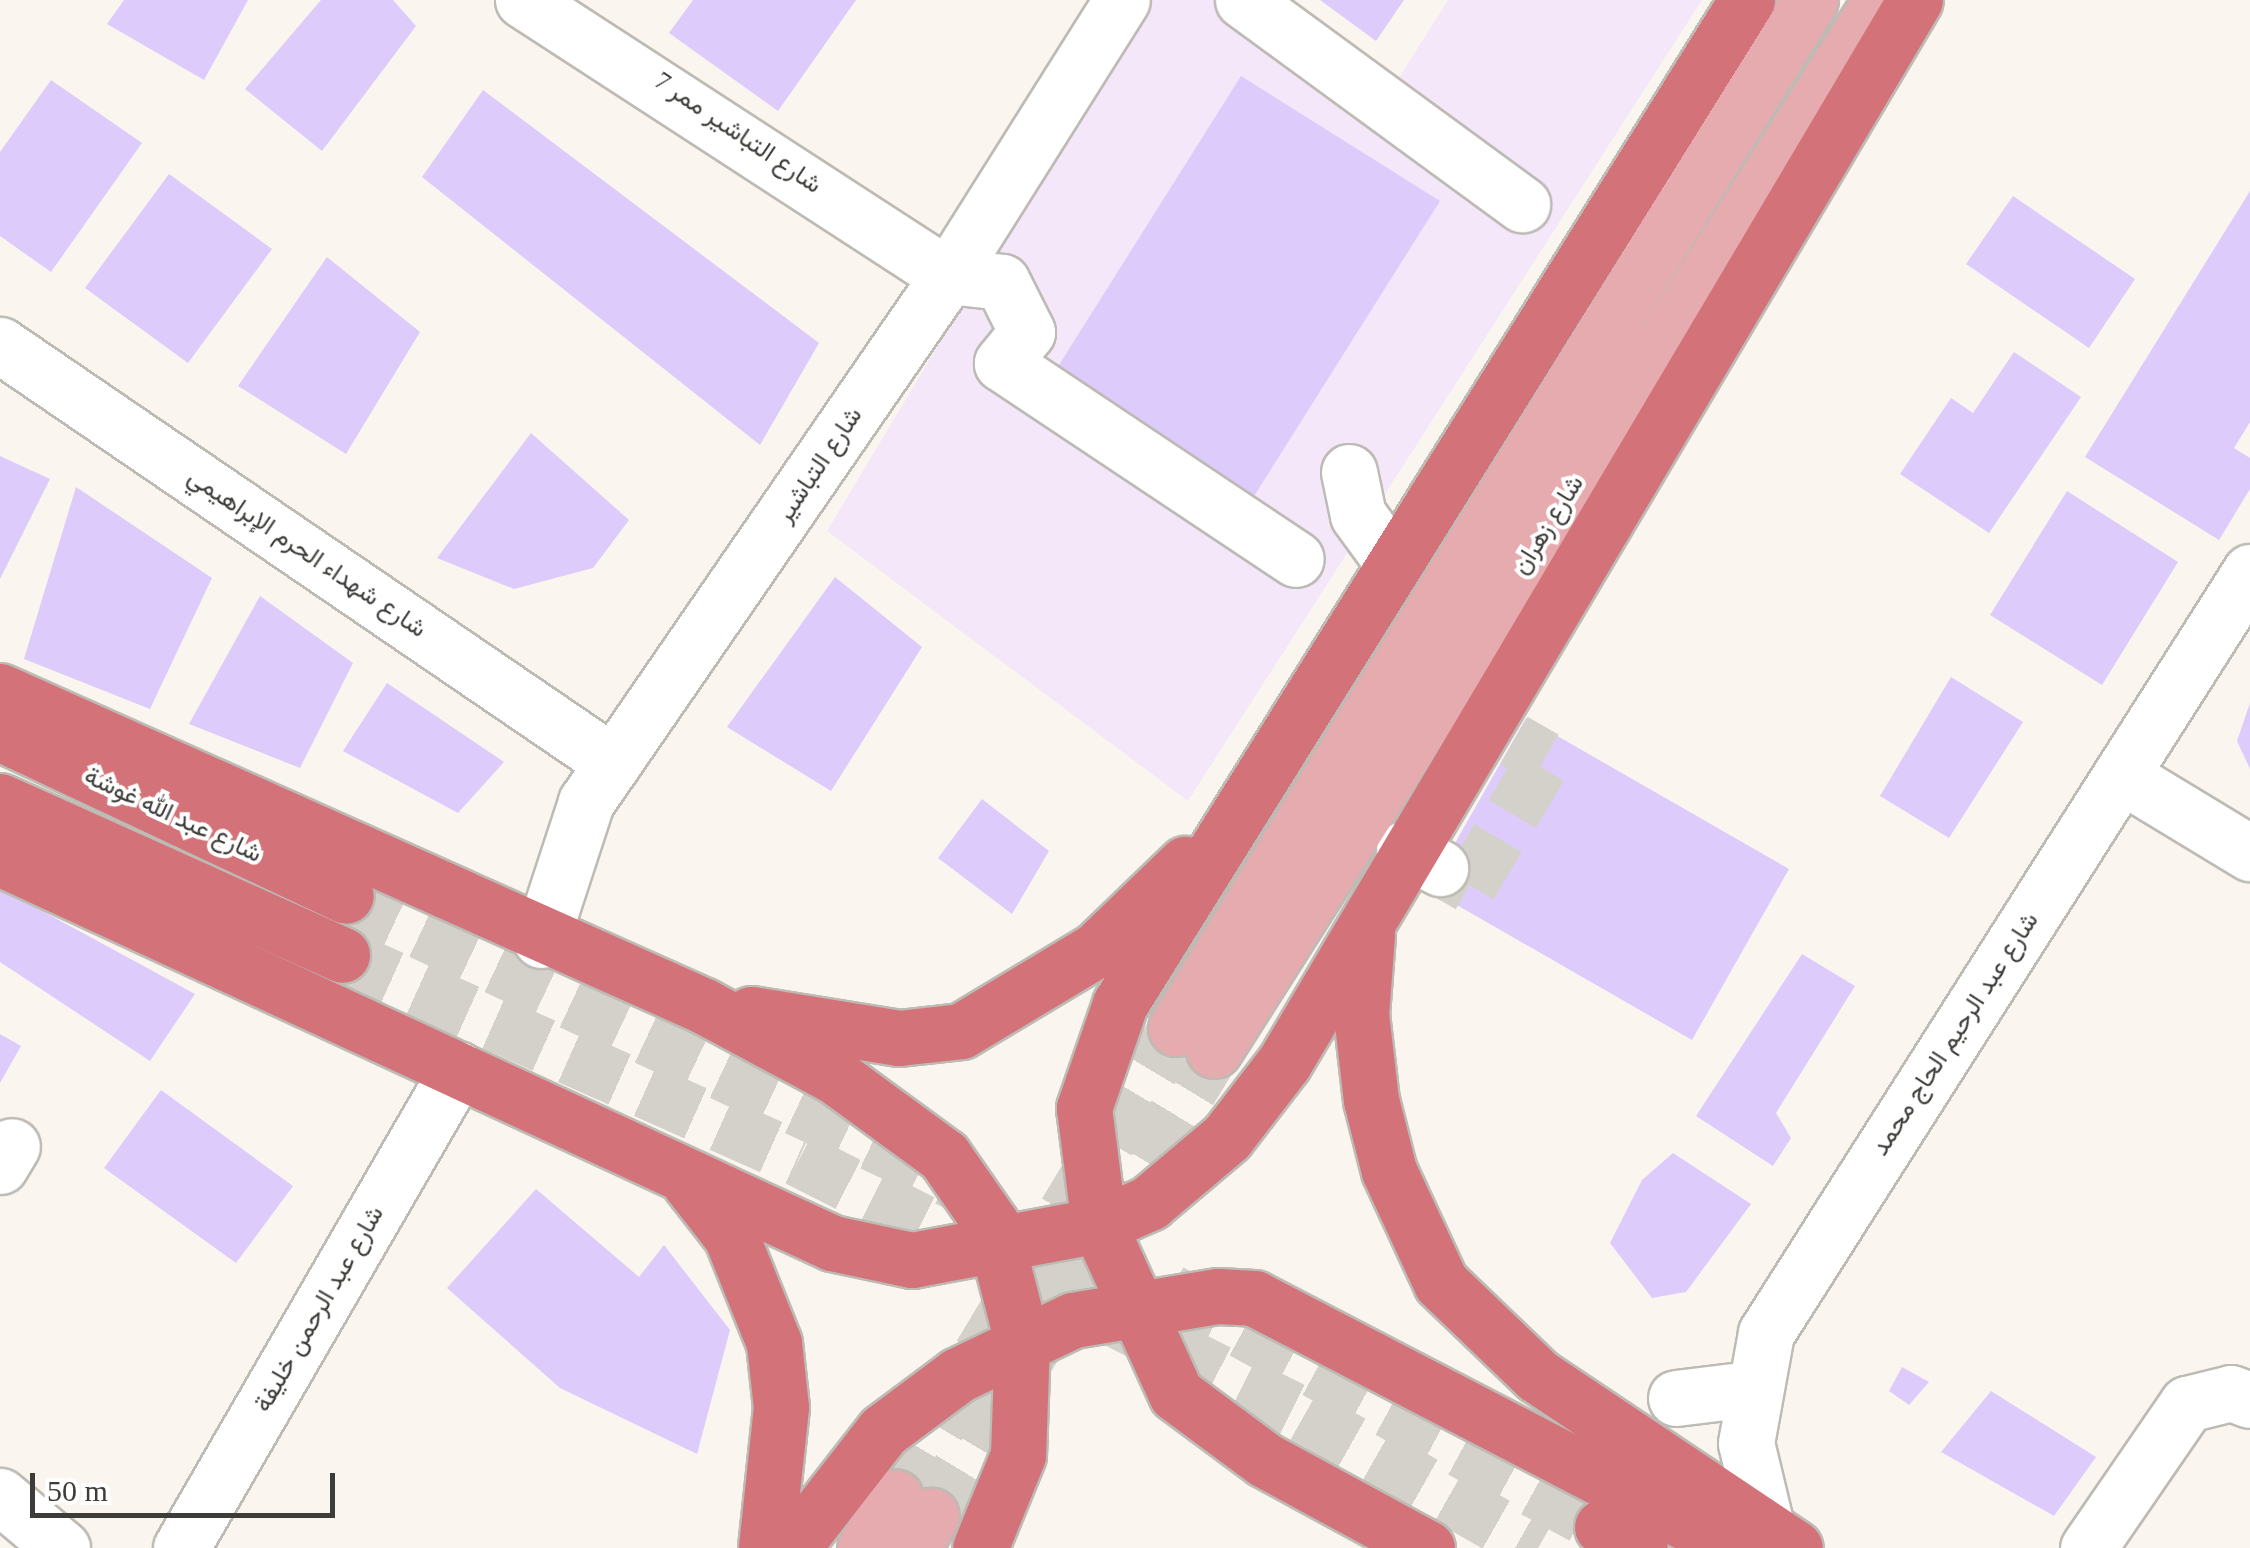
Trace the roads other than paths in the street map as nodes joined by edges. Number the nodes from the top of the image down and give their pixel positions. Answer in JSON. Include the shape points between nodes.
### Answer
{"nodes":[{"id":1,"x":523,"y":0,"type":"edge"},
{"id":2,"x":1122,"y":0,"type":"edge"},
{"id":3,"x":1243,"y":0,"type":"edge"},
{"id":4,"x":1747,"y":0,"type":"edge"},
{"id":5,"x":1810,"y":0,"type":"edge"},
{"id":6,"x":1881,"y":0,"type":"edge"},
{"id":7,"x":1915,"y":0,"type":"edge"},
{"id":8,"x":1522,"y":204,"type":"dead end"},
{"id":9,"x":948,"y":276,"type":"junction"},
{"id":10,"x":0,"y":345,"type":"edge"},
{"id":11,"x":1350,"y":472,"type":"dead end"},
{"id":12,"x":1296,"y":560,"type":"dead end"},
{"id":13,"x":1392,"y":562,"type":"junction"},
{"id":14,"x":2250,"y":572,"type":"edge"},
{"id":15,"x":0,"y":691,"type":"edge"},
{"id":16,"x":0,"y":733,"type":"edge"},
{"id":17,"x":613,"y":763,"type":"junction"},
{"id":18,"x":2121,"y":775,"type":"junction"},
{"id":19,"x":1252,"y":792,"type":"junction"},
{"id":20,"x":0,"y":802,"type":"edge"},
{"id":21,"x":2250,"y":853,"type":"edge"},
{"id":22,"x":0,"y":858,"type":"edge"},
{"id":23,"x":346,"y":896,"type":"tunnel mouth"},
{"id":24,"x":1368,"y":923,"type":"junction"},
{"id":25,"x":542,"y":940,"type":"junction"},
{"id":26,"x":342,"y":955,"type":"tunnel mouth"},
{"id":27,"x":704,"y":1006,"type":"junction"},
{"id":28,"x":458,"y":1069,"type":"junction"},
{"id":29,"x":684,"y":1176,"type":"junction"},
{"id":30,"x":1099,"y":1225,"type":"junction"},
{"id":31,"x":1002,"y":1248,"type":"junction"},
{"id":32,"x":1131,"y":1309,"type":"junction"},
{"id":33,"x":1022,"y":1341,"type":"junction"},
{"id":34,"x":1750,"y":1389,"type":"junction"},
{"id":35,"x":1676,"y":1398,"type":"dead end"},
{"id":36,"x":2250,"y":1400,"type":"edge"},
{"id":37,"x":0,"y":1496,"type":"edge"},
{"id":38,"x":913,"y":1520,"type":"tunnel mouth"},
{"id":39,"x":1765,"y":1539,"type":"edge"},
{"id":40,"x":62,"y":1548,"type":"edge"},
{"id":41,"x":180,"y":1548,"type":"edge"},
{"id":42,"x":766,"y":1548,"type":"edge"},
{"id":43,"x":792,"y":1548,"type":"edge"},
{"id":44,"x":865,"y":1548,"type":"edge"},
{"id":45,"x":980,"y":1548,"type":"edge"},
{"id":46,"x":1427,"y":1548,"type":"edge"},
{"id":47,"x":2088,"y":1548,"type":"edge"}],
"edges":[{"from":1,"to":9,"type":"street","name":"شارع التباشير ممر 7"},
{"from":2,"to":9,"type":"street","name":"شارع التباشير"},
{"from":3,"to":8,"type":"street"},
{"from":4,"to":13,"type":"highway"},
{"from":5,"to":6,"type":"main road","name":"شارع زهران","via":[[1195,1039]]},
{"from":7,"to":24,"type":"highway","via":[[1422,859]]},
{"from":9,"to":12,"type":"street","via":[[988,275],[1020,303],[1027,332],[1002,363]]},
{"from":9,"to":17,"type":"street","name":"شارع التباشير"},
{"from":10,"to":17,"type":"street","name":"شارع شهداء الحرم الإبراهيمي"},
{"from":11,"to":13,"type":"street","via":[[1358,515]]},
{"from":13,"to":19,"type":"highway"},
{"from":14,"to":18,"type":"street","name":"شارع عبد الرحيم الحاج محمد"},
{"from":15,"to":25,"type":"highway"},
{"from":16,"to":23,"type":"highway","name":"شارع عبد الله غوشة"},
{"from":17,"to":25,"type":"street","name":"شارع التباشير","via":[[573,829]]},
{"from":18,"to":21,"type":"street"},
{"from":18,"to":34,"type":"street","name":"شارع عبد الرحيم الحاج محمد","via":[[1779,1308]]},
{"from":19,"to":27,"type":"highway","via":[[1096,950],[961,1031],[898,1038]]},
{"from":19,"to":30,"type":"highway","via":[[1120,1004],[1093,1066],[1084,1148]]},
{"from":20,"to":26,"type":"highway"},
{"from":22,"to":28,"type":"highway"},
{"from":24,"to":30,"type":"highway","via":[[1284,1064],[1227,1137],[1149,1203]]},
{"from":24,"to":39,"type":"highway","via":[[1361,1014],[1371,1100],[1389,1172],[1441,1283],[1538,1376]]},
{"from":25,"to":27,"type":"highway"},
{"from":27,"to":31,"type":"highway","via":[[836,1077],[944,1156],[975,1192]]},
{"from":28,"to":29,"type":"highway"},
{"from":28,"to":41,"type":"street","name":"شارع عبد الرحمن خليفة"},
{"from":29,"to":31,"type":"highway","via":[[879,1256]]},
{"from":29,"to":42,"type":"highway","via":[[731,1236],[774,1343],[781,1407]]},
{"from":30,"to":31,"type":"highway"},
{"from":30,"to":32,"type":"highway"},
{"from":31,"to":33,"type":"highway"},
{"from":32,"to":33,"type":"highway"},
{"from":32,"to":39,"type":"highway","via":[[1254,1298]]},
{"from":32,"to":46,"type":"highway","via":[[1191,1410]]},
{"from":33,"to":43,"type":"highway","via":[[883,1431]]},
{"from":33,"to":45,"type":"highway","via":[[1022,1438]]},
{"from":34,"to":35,"type":"street"},
{"from":34,"to":39,"type":"street","name":"شارع عبد الرحيم الحاج محمد","via":[[1746,1443]]},
{"from":36,"to":47,"type":"street","via":[[2231,1393],[2187,1404]]},
{"from":37,"to":40,"type":"street"},
{"from":38,"to":44,"type":"main road"}]}
